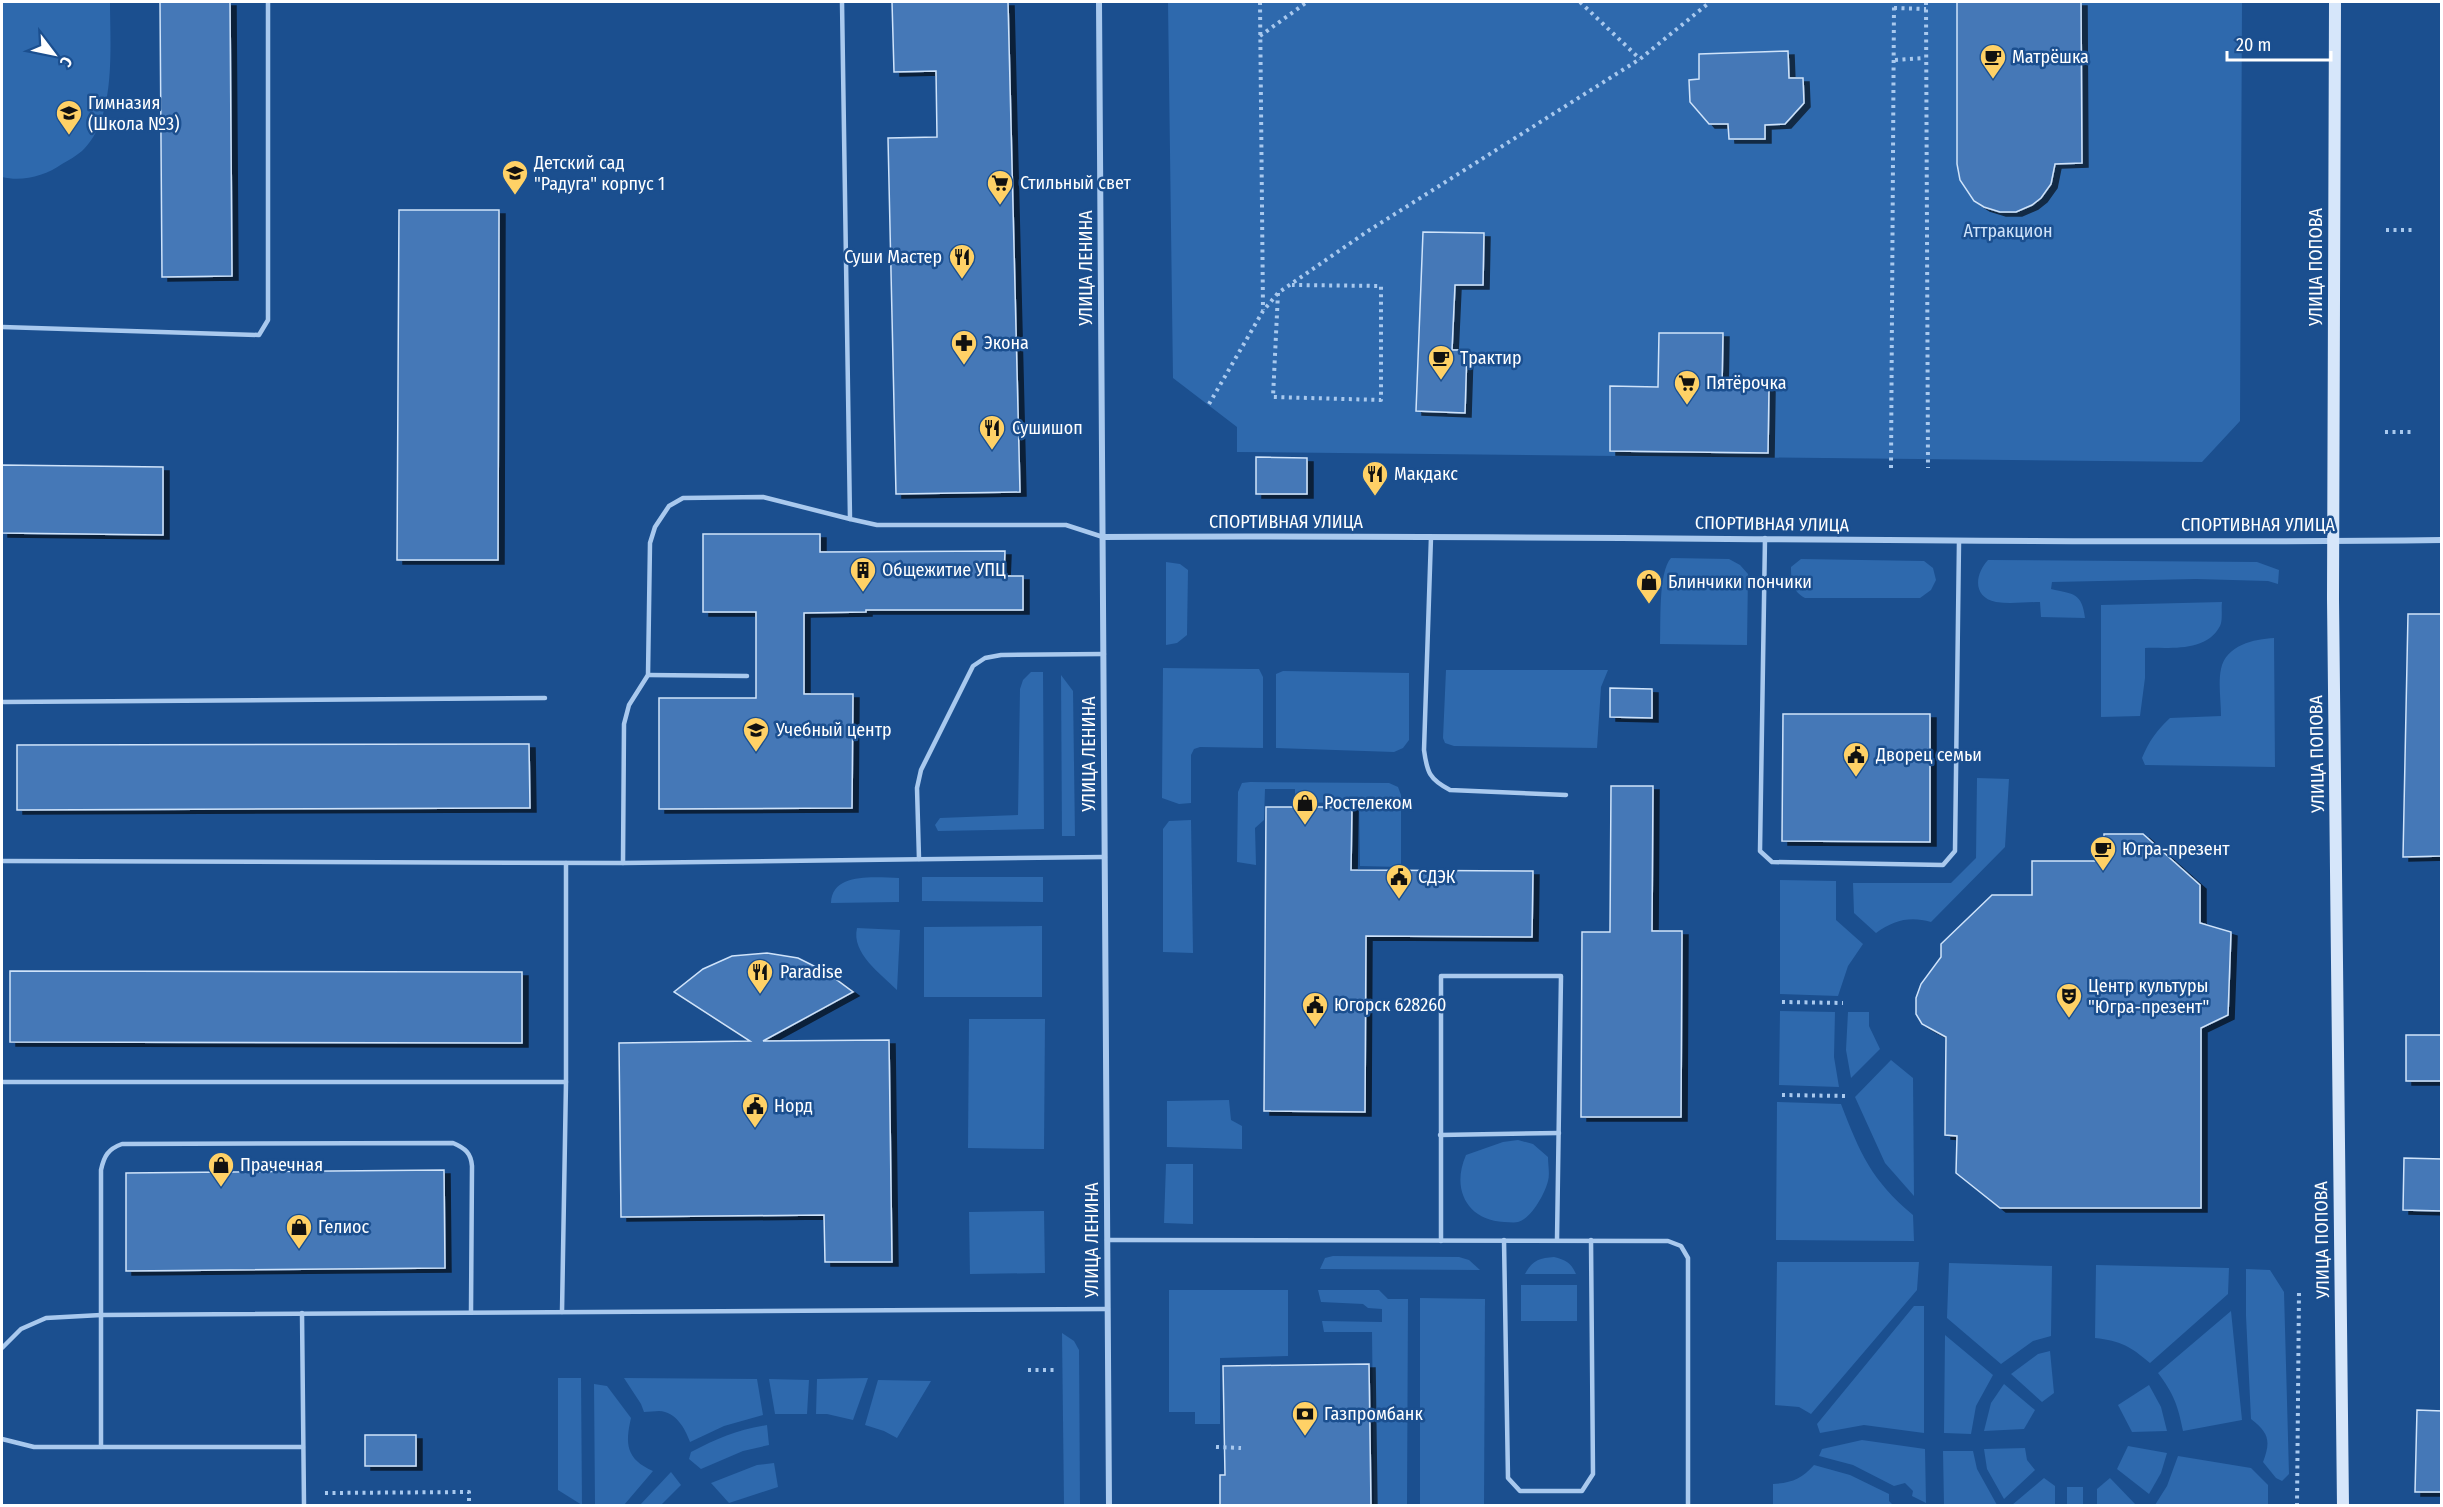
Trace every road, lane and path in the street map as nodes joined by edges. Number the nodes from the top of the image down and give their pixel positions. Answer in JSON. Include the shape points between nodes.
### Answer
{"nodes":[{"id":1,"x":268,"y":2,"type":"edge"},
{"id":2,"x":842,"y":2,"type":"edge"},
{"id":3,"x":1099,"y":2,"type":"edge"},
{"id":4,"x":1260,"y":2,"type":"edge"},
{"id":5,"x":1307,"y":2,"type":"edge"},
{"id":6,"x":1580,"y":2,"type":"edge"},
{"id":7,"x":1710,"y":2,"type":"edge"},
{"id":8,"x":1894,"y":2,"type":"edge"},
{"id":9,"x":1926,"y":2,"type":"edge"},
{"id":10,"x":2335,"y":2,"type":"edge"},
{"id":11,"x":1894,"y":8,"type":"junction"},
{"id":12,"x":1926,"y":9,"type":"junction"},
{"id":13,"x":1259,"y":36,"type":"junction"},
{"id":14,"x":1924,"y":58,"type":"junction"},
{"id":15,"x":1640,"y":60,"type":"junction"},
{"id":16,"x":1895,"y":60,"type":"junction"},
{"id":17,"x":2386,"y":230,"type":"dead end"},
{"id":18,"x":2414,"y":230,"type":"dead end"},
{"id":19,"x":1291,"y":285,"type":"junction"},
{"id":20,"x":1278,"y":293,"type":"junction"},
{"id":21,"x":1263,"y":311,"type":"junction"},
{"id":22,"x":2,"y":327,"type":"edge"},
{"id":23,"x":1209,"y":404,"type":"dead end"},
{"id":24,"x":2385,"y":432,"type":"dead end"},
{"id":25,"x":2413,"y":432,"type":"dead end"},
{"id":26,"x":1891,"y":468,"type":"dead end"},
{"id":27,"x":1928,"y":468,"type":"dead end"},
{"id":28,"x":850,"y":519,"type":"junction"},
{"id":29,"x":1103,"y":537,"type":"junction"},
{"id":30,"x":1431,"y":537,"type":"junction"},
{"id":31,"x":1765,"y":538,"type":"junction"},
{"id":32,"x":2334,"y":540,"type":"junction"},
{"id":33,"x":2442,"y":540,"type":"edge"},
{"id":34,"x":1959,"y":542,"type":"junction"},
{"id":35,"x":1104,"y":654,"type":"junction"},
{"id":36,"x":648,"y":675,"type":"junction"},
{"id":37,"x":747,"y":676,"type":"dead end"},
{"id":38,"x":545,"y":698,"type":"dead end"},
{"id":39,"x":2,"y":702,"type":"edge"},
{"id":40,"x":1566,"y":795,"type":"dead end"},
{"id":41,"x":1105,"y":857,"type":"junction"},
{"id":42,"x":919,"y":859,"type":"junction"},
{"id":43,"x":2,"y":861,"type":"edge"},
{"id":44,"x":566,"y":862,"type":"junction"},
{"id":45,"x":623,"y":863,"type":"junction"},
{"id":46,"x":1782,"y":1002,"type":"dead end"},
{"id":47,"x":1843,"y":1003,"type":"dead end"},
{"id":48,"x":2,"y":1082,"type":"edge"},
{"id":49,"x":566,"y":1082,"type":"junction"},
{"id":50,"x":1782,"y":1095,"type":"dead end"},
{"id":51,"x":1846,"y":1096,"type":"dead end"},
{"id":52,"x":1559,"y":1133,"type":"junction"},
{"id":53,"x":1440,"y":1135,"type":"junction"},
{"id":54,"x":1107,"y":1240,"type":"junction"},
{"id":55,"x":1441,"y":1240,"type":"junction"},
{"id":56,"x":1504,"y":1240,"type":"junction"},
{"id":57,"x":1557,"y":1240,"type":"junction"},
{"id":58,"x":1591,"y":1240,"type":"junction"},
{"id":59,"x":2299,"y":1290,"type":"dead end"},
{"id":60,"x":1108,"y":1309,"type":"junction"},
{"id":61,"x":471,"y":1312,"type":"junction"},
{"id":62,"x":562,"y":1312,"type":"junction"},
{"id":63,"x":302,"y":1313,"type":"junction"},
{"id":64,"x":101,"y":1315,"type":"junction"},
{"id":65,"x":2,"y":1348,"type":"edge"},
{"id":66,"x":1028,"y":1370,"type":"dead end"},
{"id":67,"x":1054,"y":1370,"type":"dead end"},
{"id":68,"x":2,"y":1439,"type":"edge"},
{"id":69,"x":101,"y":1447,"type":"junction"},
{"id":70,"x":303,"y":1447,"type":"junction"},
{"id":71,"x":1216,"y":1447,"type":"dead end"},
{"id":72,"x":1241,"y":1448,"type":"dead end"},
{"id":73,"x":303,"y":1493,"type":"junction"},
{"id":74,"x":304,"y":1506,"type":"edge"},
{"id":75,"x":470,"y":1506,"type":"edge"},
{"id":76,"x":1109,"y":1506,"type":"edge"},
{"id":77,"x":1688,"y":1506,"type":"edge"},
{"id":78,"x":2297,"y":1506,"type":"edge"},
{"id":79,"x":2343,"y":1506,"type":"edge"}],
"edges":[{"from":1,"to":22,"type":"lane","via":[[268,320],[259,334]]},
{"from":2,"to":28,"type":"lane"},
{"from":3,"to":29,"type":"street","name":"УЛИЦА ЛЕНИНА"},
{"from":4,"to":13,"type":"path"},
{"from":5,"to":13,"type":"path"},
{"from":6,"to":15,"type":"path"},
{"from":7,"to":15,"type":"path"},
{"from":8,"to":11,"type":"path"},
{"from":9,"to":12,"type":"path"},
{"from":10,"to":32,"type":"street","name":"УЛИЦА ПОПОВА"},
{"from":11,"to":12,"type":"path"},
{"from":11,"to":16,"type":"path"},
{"from":12,"to":14,"type":"path"},
{"from":13,"to":21,"type":"path"},
{"from":14,"to":16,"type":"path"},
{"from":14,"to":27,"type":"path"},
{"from":15,"to":19,"type":"path","via":[[1368,231]]},
{"from":16,"to":26,"type":"path"},
{"from":17,"to":18,"type":"path"},
{"from":19,"to":20,"type":"path"},
{"from":19,"to":20,"type":"path","via":[[1381,286],[1381,400],[1273,397]]},
{"from":20,"to":21,"type":"path"},
{"from":21,"to":23,"type":"path"},
{"from":24,"to":25,"type":"path"},
{"from":28,"to":29,"type":"lane","via":[[877,525],[1066,525]]},
{"from":28,"to":36,"type":"lane","via":[[763,497],[683,498],[669,506],[650,543]]},
{"from":29,"to":30,"type":"street","name":"СПОРТИВНАЯ УЛИЦА"},
{"from":29,"to":35,"type":"street","name":"УЛИЦА ЛЕНИНА"},
{"from":30,"to":31,"type":"street","name":"СПОРТИВНАЯ УЛИЦА"},
{"from":30,"to":40,"type":"lane","via":[[1426,769],[1436,783],[1450,790]]},
{"from":31,"to":34,"type":"street","name":"СПОРТИВНАЯ УЛИЦА"},
{"from":31,"to":34,"type":"lane","via":[[1760,851],[1772,862],[1784,863],[1943,865],[1955,851]]},
{"from":32,"to":33,"type":"street","name":"СПОРТИВНАЯ УЛИЦА"},
{"from":32,"to":34,"type":"street","name":"СПОРТИВНАЯ УЛИЦА"},
{"from":32,"to":79,"type":"street","name":"УЛИЦА ПОПОВА"},
{"from":35,"to":41,"type":"street","name":"УЛИЦА ЛЕНИНА"},
{"from":35,"to":42,"type":"lane","via":[[1001,655],[985,658],[973,666],[921,770],[917,788]]},
{"from":36,"to":37,"type":"lane"},
{"from":36,"to":45,"type":"lane","via":[[629,705],[624,724]]},
{"from":38,"to":39,"type":"lane"},
{"from":41,"to":42,"type":"lane"},
{"from":41,"to":54,"type":"street","name":"УЛИЦА ЛЕНИНА"},
{"from":42,"to":45,"type":"lane"},
{"from":43,"to":44,"type":"lane"},
{"from":44,"to":45,"type":"lane"},
{"from":44,"to":49,"type":"lane"},
{"from":46,"to":47,"type":"path"},
{"from":48,"to":49,"type":"lane"},
{"from":49,"to":62,"type":"lane"},
{"from":50,"to":51,"type":"path"},
{"from":52,"to":53,"type":"lane"},
{"from":52,"to":53,"type":"lane","via":[[1561,976],[1441,976]]},
{"from":52,"to":57,"type":"lane"},
{"from":53,"to":55,"type":"lane"},
{"from":54,"to":55,"type":"lane"},
{"from":54,"to":60,"type":"street","name":"УЛИЦА ЛЕНИНА"},
{"from":55,"to":56,"type":"lane"},
{"from":56,"to":57,"type":"lane"},
{"from":56,"to":58,"type":"lane","via":[[1508,1478],[1521,1491],[1582,1491],[1593,1474]]},
{"from":57,"to":58,"type":"lane"},
{"from":58,"to":77,"type":"lane","via":[[1668,1241],[1681,1246],[1688,1258]]},
{"from":59,"to":78,"type":"path"},
{"from":60,"to":62,"type":"lane"},
{"from":60,"to":76,"type":"street","name":"УЛИЦА ЛЕНИНА"},
{"from":61,"to":62,"type":"lane"},
{"from":61,"to":63,"type":"lane"},
{"from":61,"to":64,"type":"lane","via":[[472,1166],[463,1147],[453,1143],[134,1143],[111,1147],[101,1170]]},
{"from":63,"to":64,"type":"lane"},
{"from":63,"to":70,"type":"lane"},
{"from":64,"to":65,"type":"lane","via":[[46,1318],[21,1329]]},
{"from":64,"to":69,"type":"lane"},
{"from":66,"to":67,"type":"path"},
{"from":68,"to":69,"type":"lane","via":[[34,1447]]},
{"from":69,"to":70,"type":"lane"},
{"from":70,"to":73,"type":"lane"},
{"from":71,"to":72,"type":"path"},
{"from":73,"to":74,"type":"lane"},
{"from":73,"to":75,"type":"path","via":[[469,1492]]}]}
